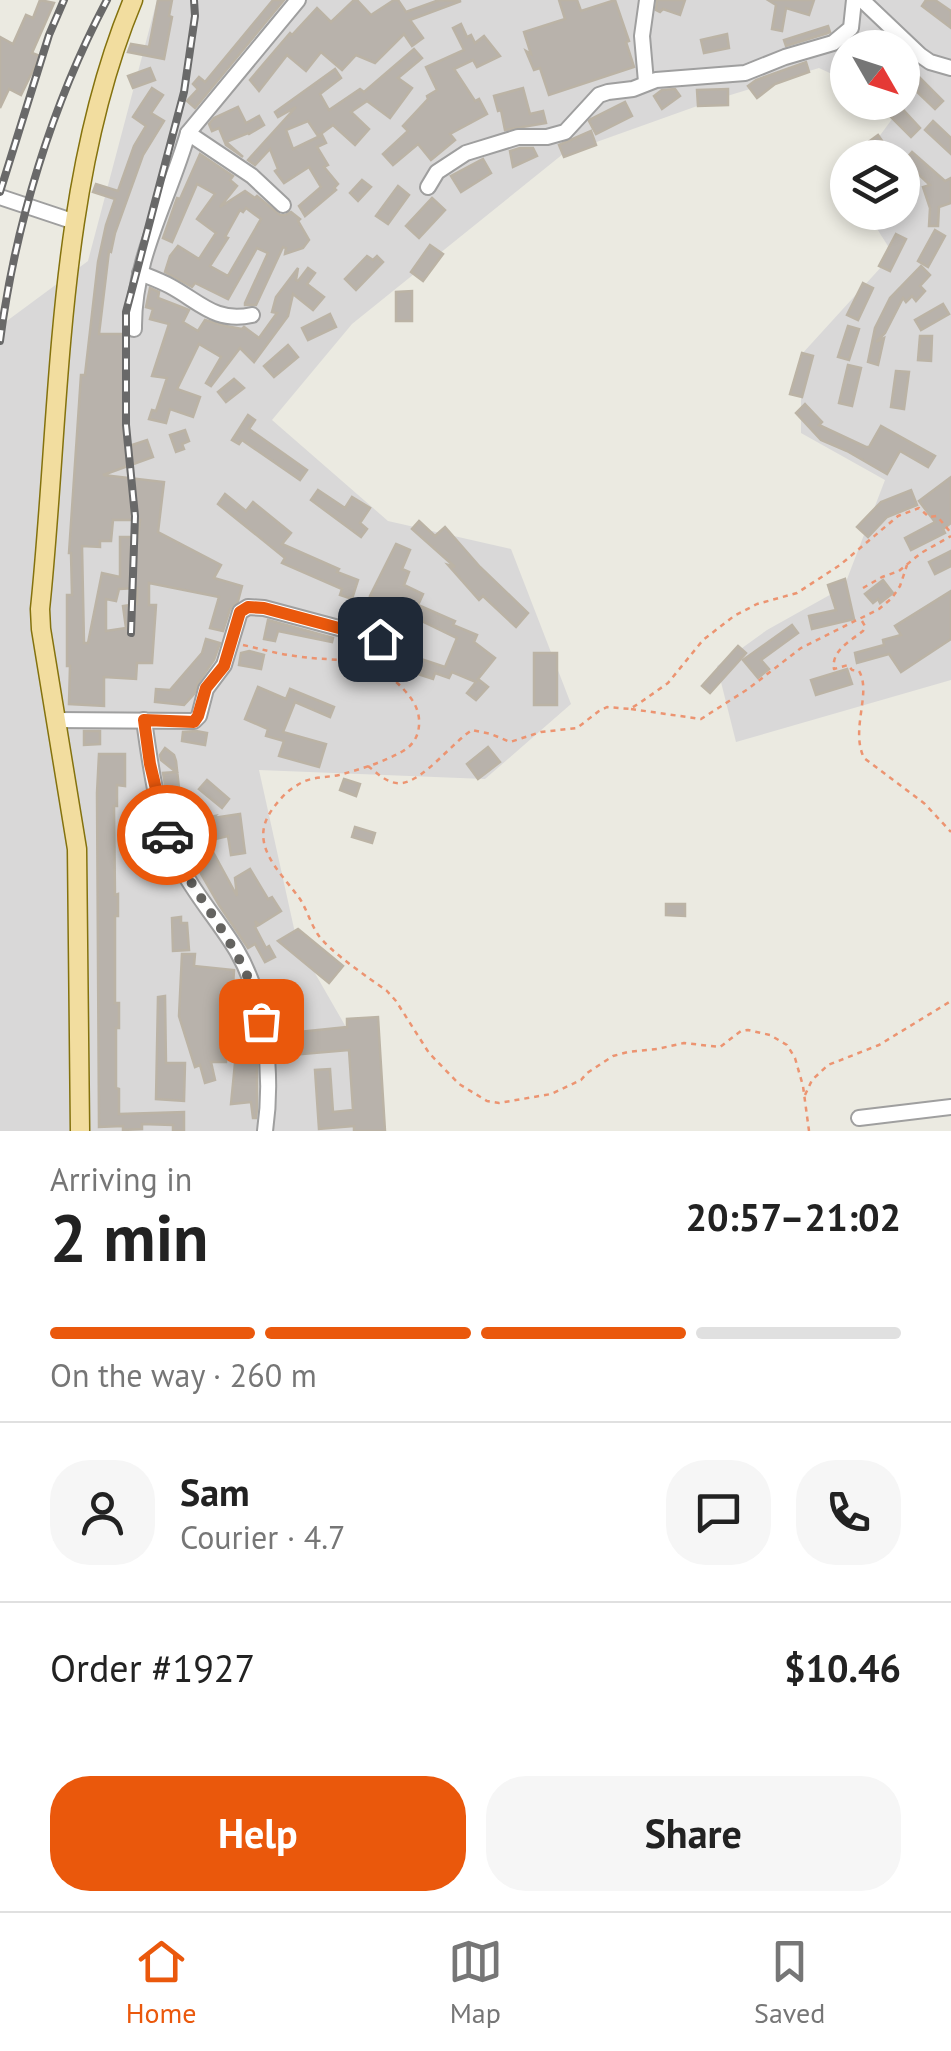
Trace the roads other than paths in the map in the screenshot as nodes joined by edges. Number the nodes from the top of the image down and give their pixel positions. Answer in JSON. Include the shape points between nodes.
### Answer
{"nodes":[{"id":1,"x":133,"y":0,"type":"edge"},
{"id":2,"x":298,"y":0,"type":"edge"},
{"id":3,"x":647,"y":0,"type":"edge"},
{"id":4,"x":861,"y":0,"type":"edge"},
{"id":5,"x":951,"y":68,"type":"edge"},
{"id":6,"x":646,"y":82,"type":"junction"},
{"id":7,"x":188,"y":133,"type":"junction"},
{"id":8,"x":428,"y":187,"type":"dead end"},
{"id":9,"x":0,"y":197,"type":"edge"},
{"id":10,"x":283,"y":204,"type":"dead end"},
{"id":11,"x":75,"y":222,"type":"junction"},
{"id":12,"x":140,"y":273,"type":"junction"},
{"id":13,"x":252,"y":315,"type":"dead end"},
{"id":14,"x":134,"y":329,"type":"dead end"},
{"id":15,"x":380,"y":639,"type":"dead end"},
{"id":16,"x":56,"y":720,"type":"junction"},
{"id":17,"x":144,"y":720,"type":"junction"},
{"id":18,"x":951,"y":1107,"type":"edge"},
{"id":19,"x":859,"y":1118,"type":"dead end"},
{"id":20,"x":80,"y":1131,"type":"edge"},
{"id":21,"x":265,"y":1131,"type":"edge"}],
"edges":[{"from":1,"to":11,"type":"main road","via":[[103,88]]},
{"from":2,"to":7,"type":"street"},
{"from":3,"to":6,"type":"street"},
{"from":4,"to":5,"type":"street","via":[[920,56]]},
{"from":4,"to":6,"type":"street","via":[[851,28],[834,44],[746,73]]},
{"from":6,"to":8,"type":"street","via":[[599,95],[565,132],[466,153],[436,172]]},
{"from":7,"to":10,"type":"street"},
{"from":7,"to":12,"type":"street"},
{"from":9,"to":11,"type":"street"},
{"from":11,"to":16,"type":"main road","via":[[40,609]]},
{"from":12,"to":13,"type":"street","via":[[222,316]]},
{"from":12,"to":14,"type":"street"},
{"from":15,"to":17,"type":"street","via":[[248,607],[240,612],[224,666],[206,688],[194,722]]},
{"from":16,"to":17,"type":"street"},
{"from":16,"to":20,"type":"main road","via":[[77,850]]},
{"from":17,"to":21,"type":"street","via":[[167,836],[238,954],[258,1003],[268,1086]]},
{"from":18,"to":19,"type":"street"}]}
